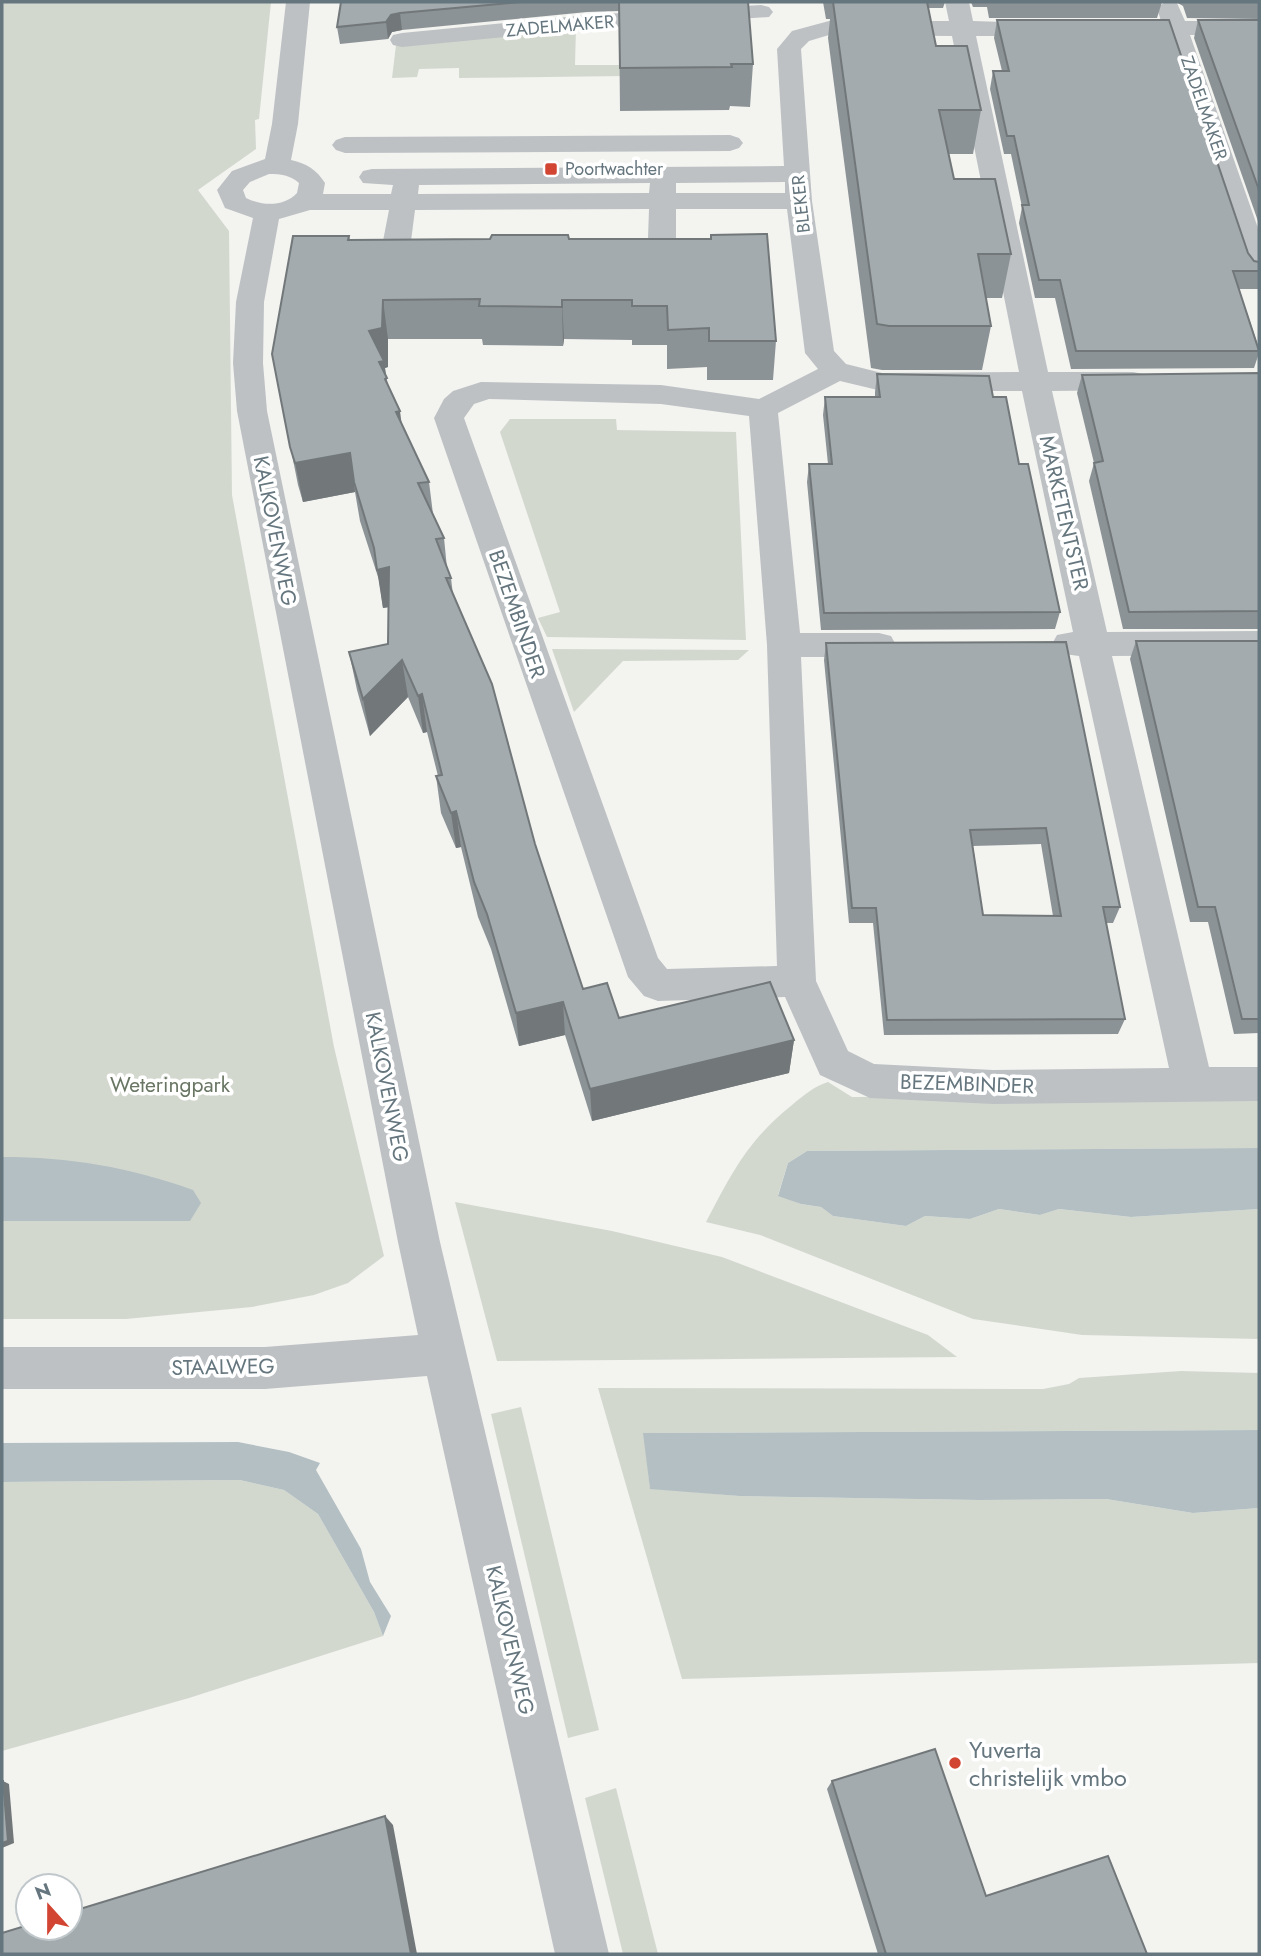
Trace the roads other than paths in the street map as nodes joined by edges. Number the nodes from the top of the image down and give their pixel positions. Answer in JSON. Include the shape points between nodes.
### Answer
{"nodes":[{"id":1,"x":298,"y":2,"type":"edge"},
{"id":2,"x":527,"y":2,"type":"edge"},
{"id":3,"x":957,"y":2,"type":"edge"},
{"id":4,"x":1167,"y":2,"type":"edge"},
{"id":5,"x":758,"y":7,"type":"edge"},
{"id":6,"x":535,"y":28,"type":"junction"},
{"id":7,"x":962,"y":29,"type":"junction"},
{"id":8,"x":1070,"y":29,"type":"edge"},
{"id":9,"x":1097,"y":29,"type":"edge"},
{"id":10,"x":1178,"y":29,"type":"junction"},
{"id":11,"x":1259,"y":29,"type":"edge"},
{"id":12,"x":799,"y":36,"type":"junction"},
{"id":13,"x":402,"y":40,"type":"dead end"},
{"id":14,"x":730,"y":143,"type":"dead end"},
{"id":15,"x":662,"y":144,"type":"junction"},
{"id":16,"x":345,"y":145,"type":"dead end"},
{"id":17,"x":412,"y":145,"type":"junction"},
{"id":18,"x":277,"y":166,"type":"junction"},
{"id":19,"x":663,"y":174,"type":"junction"},
{"id":20,"x":408,"y":176,"type":"junction"},
{"id":21,"x":798,"y":188,"type":"junction"},
{"id":22,"x":312,"y":189,"type":"junction"},
{"id":23,"x":663,"y":202,"type":"junction"},
{"id":24,"x":403,"y":203,"type":"junction"},
{"id":25,"x":662,"y":238,"type":"edge"},
{"id":26,"x":397,"y":242,"type":"edge"},
{"id":27,"x":1259,"y":270,"type":"edge"},
{"id":28,"x":836,"y":370,"type":"junction"},
{"id":29,"x":1167,"y":380,"type":"edge"},
{"id":30,"x":1034,"y":381,"type":"junction"},
{"id":31,"x":763,"y":409,"type":"junction"},
{"id":32,"x":1259,"y":643,"type":"edge"},
{"id":33,"x":1042,"y":644,"type":"edge"},
{"id":34,"x":1094,"y":644,"type":"junction"},
{"id":35,"x":784,"y":645,"type":"junction"},
{"id":36,"x":913,"y":645,"type":"edge"},
{"id":37,"x":797,"y":981,"type":"junction"},
{"id":38,"x":1259,"y":1084,"type":"edge"},
{"id":39,"x":1194,"y":1085,"type":"junction"},
{"id":40,"x":444,"y":1354,"type":"junction"},
{"id":41,"x":2,"y":1368,"type":"edge"},
{"id":42,"x":582,"y":1954,"type":"edge"}],
"edges":[{"from":1,"to":18,"type":"street"},
{"from":2,"to":6,"type":"street"},
{"from":3,"to":7,"type":"street"},
{"from":4,"to":10,"type":"street","name":"ZADELMAKER"},
{"from":5,"to":6,"type":"street","name":"ZADELMAKER"},
{"from":5,"to":12,"type":"street"},
{"from":6,"to":13,"type":"street","name":"ZADELMAKER"},
{"from":7,"to":8,"type":"street"},
{"from":7,"to":12,"type":"street","via":[[829,28]]},
{"from":7,"to":30,"type":"street","name":"MARKETENTSTER"},
{"from":9,"to":10,"type":"street","name":"ZADELMAKER"},
{"from":10,"to":11,"type":"street","name":"ZADELMAKER"},
{"from":10,"to":27,"type":"street","name":"ZADELMAKER"},
{"from":12,"to":21,"type":"street","name":"BLEKER","via":[[789,49]]},
{"from":14,"to":15,"type":"street"},
{"from":15,"to":17,"type":"street"},
{"from":15,"to":19,"type":"street"},
{"from":16,"to":17,"type":"street"},
{"from":17,"to":20,"type":"street"},
{"from":18,"to":22,"type":"street","via":[[296,169]]},
{"from":18,"to":22,"type":"street","via":[[242,175],[230,190],[234,202],[240,206]]},
{"from":19,"to":20,"type":"street"},
{"from":19,"to":21,"type":"street"},
{"from":19,"to":23,"type":"street"},
{"from":20,"to":22,"type":"street"},
{"from":20,"to":24,"type":"street"},
{"from":21,"to":23,"type":"street"},
{"from":21,"to":28,"type":"street","name":"BLEKER","via":[[820,353]]},
{"from":22,"to":24,"type":"street"},
{"from":22,"to":40,"type":"street","name":"KALKOVENWEG","via":[[250,302],[252,411]]},
{"from":23,"to":24,"type":"street"},
{"from":23,"to":25,"type":"street"},
{"from":24,"to":26,"type":"street"},
{"from":28,"to":30,"type":"street","via":[[883,382]]},
{"from":28,"to":31,"type":"street"},
{"from":29,"to":30,"type":"street"},
{"from":30,"to":34,"type":"street","name":"MARKETENTSTER"},
{"from":31,"to":35,"type":"street","name":"BEZEMBINDER"},
{"from":31,"to":37,"type":"street","name":"BEZEMBINDER","via":[[699,398],[489,390],[463,397],[453,405],[449,418],[642,966],[658,985]]},
{"from":32,"to":34,"type":"street"},
{"from":33,"to":34,"type":"street"},
{"from":34,"to":39,"type":"street"},
{"from":35,"to":36,"type":"street"},
{"from":35,"to":37,"type":"street","name":"BEZEMBINDER"},
{"from":37,"to":39,"type":"street","name":"BEZEMBINDER","via":[[834,1063],[870,1081],[993,1087]]},
{"from":38,"to":39,"type":"street","name":"BEZEMBINDER"},
{"from":40,"to":41,"type":"street","name":"STAALWEG","via":[[265,1368]]},
{"from":40,"to":42,"type":"street","name":"KALKOVENWEG"}]}
